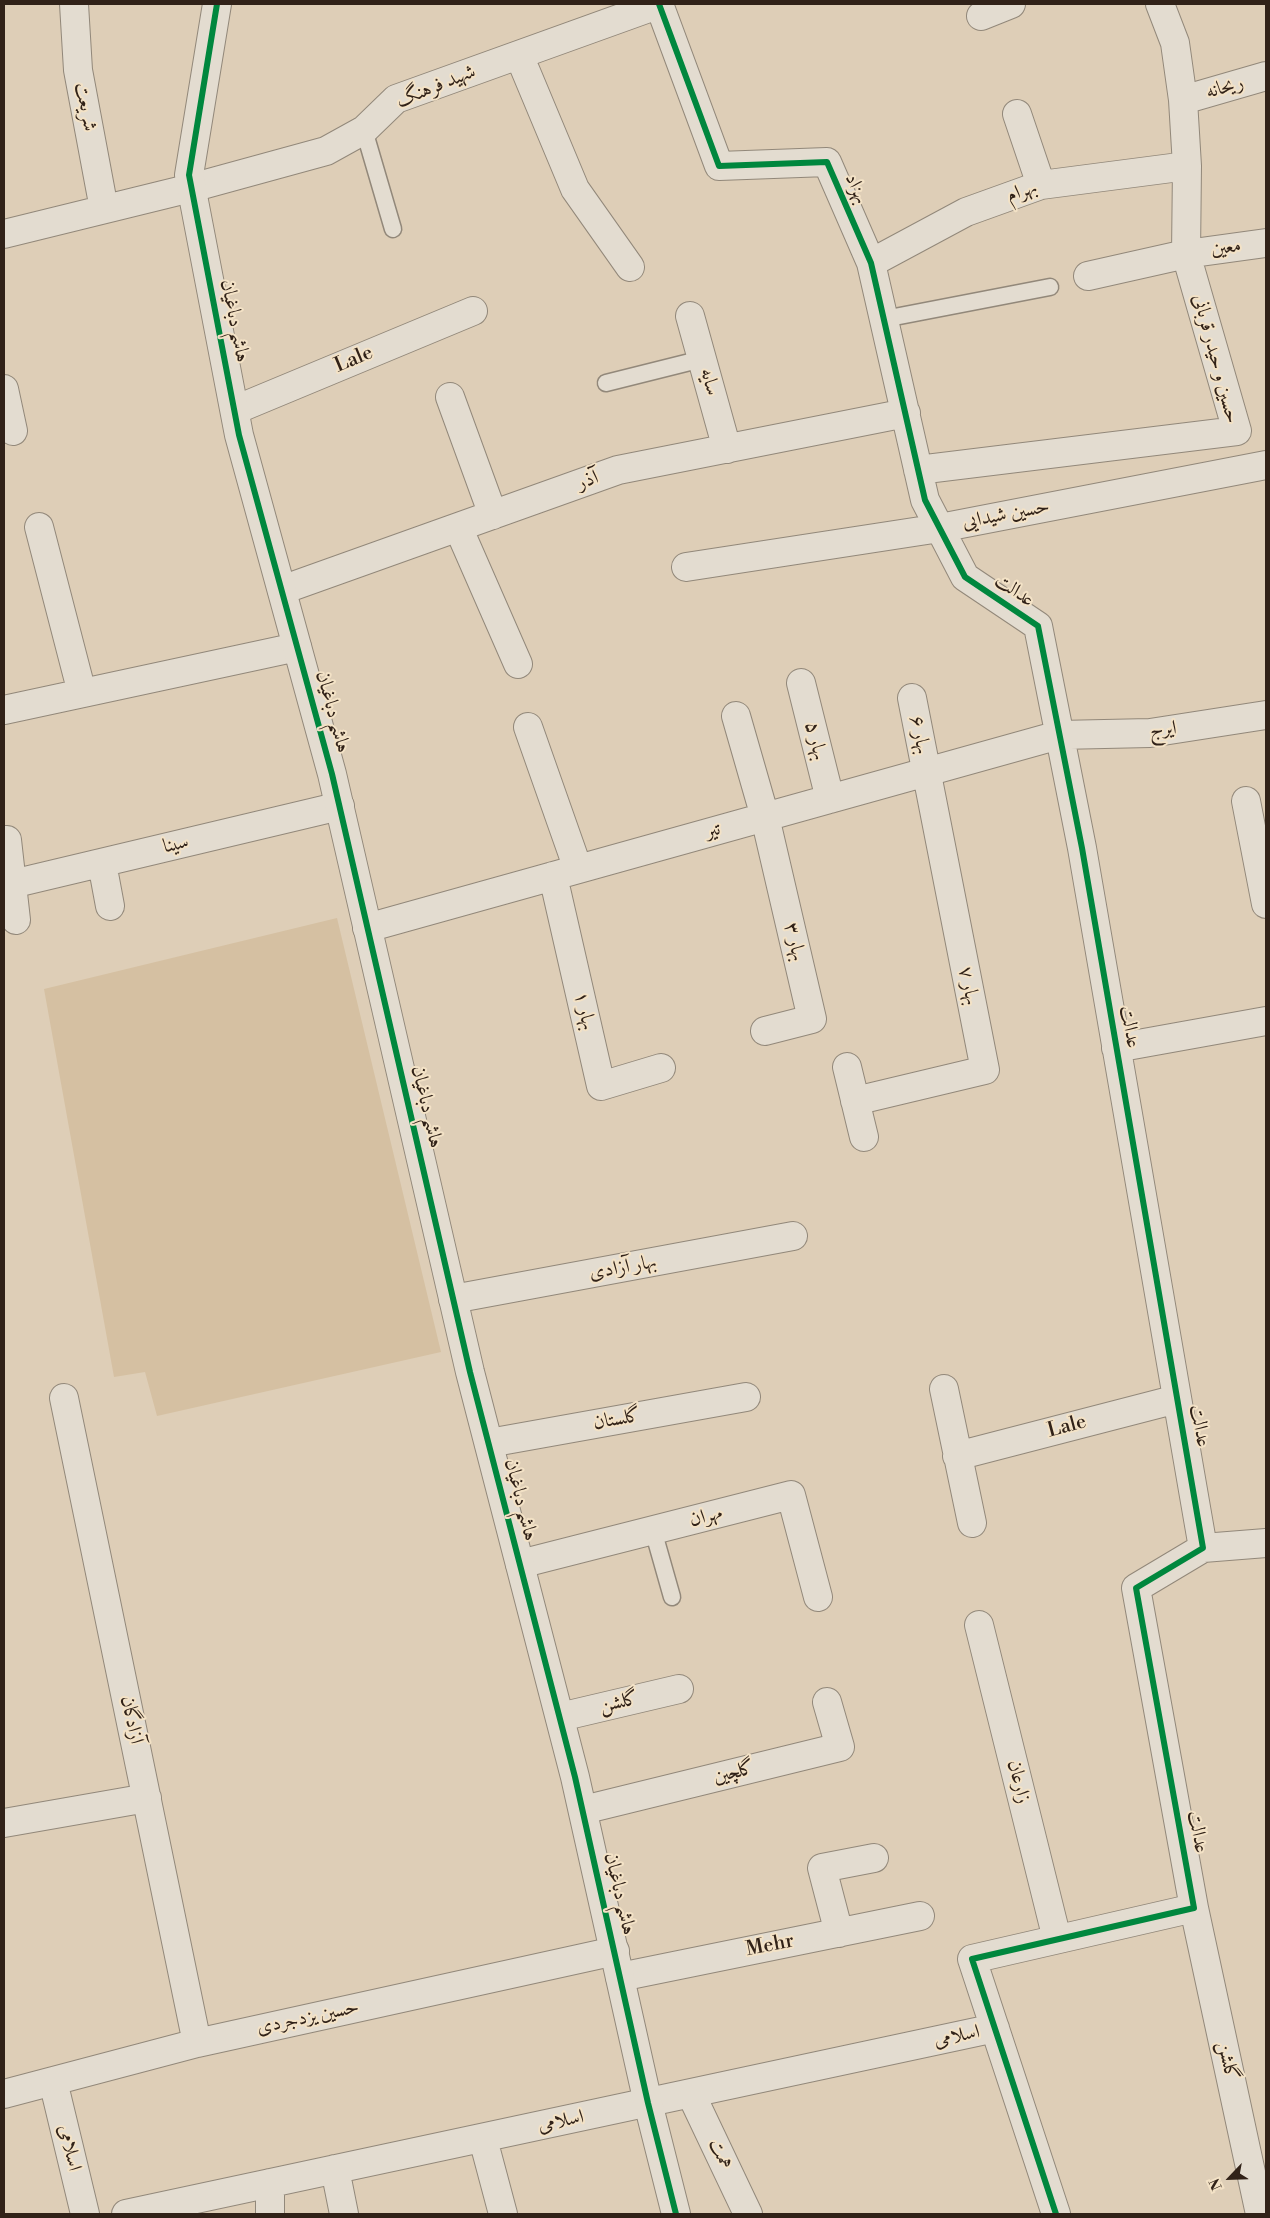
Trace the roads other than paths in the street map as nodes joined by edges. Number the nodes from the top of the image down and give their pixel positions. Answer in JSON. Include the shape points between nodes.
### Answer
{"nodes":[{"id":1,"x":74,"y":4,"type":"edge"},
{"id":2,"x":217,"y":4,"type":"edge"},
{"id":3,"x":660,"y":4,"type":"edge"},
{"id":4,"x":1011,"y":4,"type":"edge"},
{"id":5,"x":1160,"y":4,"type":"edge"},
{"id":6,"x":981,"y":16,"type":"dead end"},
{"id":7,"x":519,"y":55,"type":"junction"},
{"id":8,"x":1266,"y":76,"type":"edge"},
{"id":9,"x":1184,"y":100,"type":"junction"},
{"id":10,"x":1018,"y":114,"type":"dead end"},
{"id":11,"x":364,"y":130,"type":"junction"},
{"id":12,"x":1187,"y":166,"type":"junction"},
{"id":13,"x":1041,"y":185,"type":"junction"},
{"id":14,"x":191,"y":188,"type":"junction"},
{"id":15,"x":104,"y":210,"type":"junction"},
{"id":16,"x":393,"y":230,"type":"dead end"},
{"id":17,"x":4,"y":234,"type":"edge"},
{"id":18,"x":1266,"y":243,"type":"edge"},
{"id":19,"x":1186,"y":254,"type":"junction"},
{"id":20,"x":871,"y":262,"type":"junction"},
{"id":21,"x":630,"y":267,"type":"dead end"},
{"id":22,"x":1088,"y":276,"type":"dead end"},
{"id":23,"x":1050,"y":287,"type":"dead end"},
{"id":24,"x":473,"y":311,"type":"dead end"},
{"id":25,"x":690,"y":316,"type":"dead end"},
{"id":26,"x":884,"y":319,"type":"junction"},
{"id":27,"x":702,"y":359,"type":"junction"},
{"id":28,"x":606,"y":383,"type":"dead end"},
{"id":29,"x":4,"y":389,"type":"edge"},
{"id":30,"x":450,"y":397,"type":"dead end"},
{"id":31,"x":235,"y":410,"type":"junction"},
{"id":32,"x":906,"y":413,"type":"junction"},
{"id":33,"x":13,"y":430,"type":"dead end"},
{"id":34,"x":727,"y":449,"type":"junction"},
{"id":35,"x":1266,"y":465,"type":"edge"},
{"id":36,"x":918,"y":470,"type":"junction"},
{"id":37,"x":493,"y":515,"type":"junction"},
{"id":38,"x":39,"y":527,"type":"dead end"},
{"id":39,"x":458,"y":527,"type":"junction"},
{"id":40,"x":940,"y":528,"type":"junction"},
{"id":41,"x":686,"y":567,"type":"dead end"},
{"id":42,"x":282,"y":590,"type":"junction"},
{"id":43,"x":297,"y":647,"type":"junction"},
{"id":44,"x":518,"y":664,"type":"dead end"},
{"id":45,"x":801,"y":683,"type":"dead end"},
{"id":46,"x":82,"y":694,"type":"junction"},
{"id":47,"x":912,"y":698,"type":"dead end"},
{"id":48,"x":4,"y":710,"type":"edge"},
{"id":49,"x":1266,"y":715,"type":"edge"},
{"id":50,"x":736,"y":716,"type":"dead end"},
{"id":51,"x":528,"y":727,"type":"dead end"},
{"id":52,"x":1059,"y":735,"type":"junction"},
{"id":53,"x":926,"y":772,"type":"junction"},
{"id":54,"x":830,"y":799,"type":"junction"},
{"id":55,"x":1246,"y":801,"type":"dead end"},
{"id":56,"x":340,"y":806,"type":"junction"},
{"id":57,"x":764,"y":817,"type":"junction"},
{"id":58,"x":7,"y":840,"type":"dead end"},
{"id":59,"x":102,"y":863,"type":"junction"},
{"id":60,"x":565,"y":873,"type":"junction"},
{"id":61,"x":12,"y":884,"type":"junction"},
{"id":62,"x":1266,"y":904,"type":"edge"},
{"id":63,"x":110,"y":906,"type":"dead end"},
{"id":64,"x":16,"y":920,"type":"dead end"},
{"id":65,"x":367,"y":928,"type":"junction"},
{"id":66,"x":1266,"y":1021,"type":"edge"},
{"id":67,"x":765,"y":1031,"type":"dead end"},
{"id":68,"x":1116,"y":1048,"type":"junction"},
{"id":69,"x":660,"y":1068,"type":"dead end"},
{"id":70,"x":847,"y":1068,"type":"dead end"},
{"id":71,"x":855,"y":1101,"type":"junction"},
{"id":72,"x":864,"y":1137,"type":"dead end"},
{"id":73,"x":793,"y":1236,"type":"dead end"},
{"id":74,"x":453,"y":1299,"type":"junction"},
{"id":75,"x":944,"y":1389,"type":"dead end"},
{"id":76,"x":746,"y":1397,"type":"dead end"},
{"id":77,"x":64,"y":1398,"type":"dead end"},
{"id":78,"x":1177,"y":1399,"type":"junction"},
{"id":79,"x":489,"y":1443,"type":"junction"},
{"id":80,"x":957,"y":1456,"type":"junction"},
{"id":81,"x":972,"y":1523,"type":"dead end"},
{"id":82,"x":653,"y":1530,"type":"junction"},
{"id":83,"x":1266,"y":1543,"type":"edge"},
{"id":84,"x":1203,"y":1548,"type":"junction"},
{"id":85,"x":520,"y":1564,"type":"junction"},
{"id":86,"x":818,"y":1596,"type":"dead end"},
{"id":87,"x":672,"y":1598,"type":"dead end"},
{"id":88,"x":979,"y":1625,"type":"dead end"},
{"id":89,"x":679,"y":1688,"type":"dead end"},
{"id":90,"x":827,"y":1702,"type":"dead end"},
{"id":91,"x":560,"y":1717,"type":"junction"},
{"id":92,"x":146,"y":1798,"type":"junction"},
{"id":93,"x":583,"y":1810,"type":"junction"},
{"id":94,"x":4,"y":1823,"type":"edge"},
{"id":95,"x":874,"y":1858,"type":"dead end"},
{"id":96,"x":1194,"y":1908,"type":"junction"},
{"id":97,"x":920,"y":1916,"type":"dead end"},
{"id":98,"x":839,"y":1933,"type":"junction"},
{"id":99,"x":1057,"y":1940,"type":"junction"},
{"id":100,"x":618,"y":1964,"type":"junction"},
{"id":101,"x":995,"y":2028,"type":"junction"},
{"id":102,"x":197,"y":2043,"type":"junction"},
{"id":103,"x":53,"y":2081,"type":"junction"},
{"id":104,"x":4,"y":2094,"type":"edge"},
{"id":105,"x":691,"y":2094,"type":"junction"},
{"id":106,"x":648,"y":2103,"type":"junction"},
{"id":107,"x":483,"y":2139,"type":"junction"},
{"id":108,"x":335,"y":2170,"type":"junction"},
{"id":109,"x":270,"y":2183,"type":"junction"},
{"id":110,"x":84,"y":2214,"type":"edge"},
{"id":111,"x":126,"y":2214,"type":"edge"},
{"id":112,"x":270,"y":2214,"type":"edge"},
{"id":113,"x":344,"y":2214,"type":"edge"},
{"id":114,"x":503,"y":2214,"type":"edge"},
{"id":115,"x":676,"y":2214,"type":"edge"},
{"id":116,"x":748,"y":2214,"type":"edge"},
{"id":117,"x":1056,"y":2214,"type":"edge"},
{"id":118,"x":1260,"y":2214,"type":"edge"}],
"edges":[{"from":1,"to":15,"type":"street","name":"شریعت","via":[[78,70]]},
{"from":2,"to":14,"type":"street","name":"هاشم دباغیان","via":[[189,175]]},
{"from":3,"to":7,"type":"street","name":"شهید فرهنگ"},
{"from":3,"to":20,"type":"street","name":"بهزاد","via":[[719,166],[826,162]]},
{"from":4,"to":6,"type":"street"},
{"from":5,"to":9,"type":"street","name":"حسین و حیدر قربانی","via":[[1175,43]]},
{"from":7,"to":11,"type":"street","name":"شهید فرهنگ","via":[[396,99]]},
{"from":7,"to":21,"type":"street","via":[[575,189]]},
{"from":8,"to":9,"type":"street","name":"ریحانه"},
{"from":9,"to":12,"type":"street","name":"حسین و حیدر قربانی"},
{"from":10,"to":13,"type":"street"},
{"from":11,"to":14,"type":"street","name":"شهید فرهنگ","via":[[326,151]]},
{"from":11,"to":16,"type":"lane"},
{"from":12,"to":13,"type":"street","name":"بهرام"},
{"from":12,"to":19,"type":"street","name":"حسین و حیدر قربانی"},
{"from":13,"to":20,"type":"street","name":"بهرام","via":[[966,212]]},
{"from":14,"to":15,"type":"street","name":"شهید فرهنگ"},
{"from":14,"to":31,"type":"street","name":"هاشم دباغیان"},
{"from":15,"to":17,"type":"street","name":"شهید فرهنگ"},
{"from":18,"to":19,"type":"street","name":"معین"},
{"from":19,"to":22,"type":"street","name":"معین"},
{"from":19,"to":36,"type":"street","name":"حسین و حیدر قربانی","via":[[1238,431]]},
{"from":20,"to":26,"type":"street","name":"بهزاد"},
{"from":23,"to":26,"type":"lane"},
{"from":24,"to":31,"type":"street","name":"Lale"},
{"from":25,"to":27,"type":"street","name":"سایه"},
{"from":26,"to":32,"type":"street","name":"بهزاد"},
{"from":27,"to":28,"type":"lane"},
{"from":27,"to":34,"type":"street","name":"سایه"},
{"from":29,"to":33,"type":"street"},
{"from":30,"to":37,"type":"street"},
{"from":31,"to":42,"type":"street","name":"هاشم دباغیان"},
{"from":32,"to":34,"type":"street","name":"آذر"},
{"from":32,"to":36,"type":"street","name":"بهزاد"},
{"from":34,"to":37,"type":"street","name":"آذر","via":[[618,470]]},
{"from":35,"to":40,"type":"street","name":"حسین شیدایی"},
{"from":36,"to":40,"type":"street","name":"عدالت","via":[[925,500]]},
{"from":37,"to":39,"type":"street","name":"آذر"},
{"from":38,"to":46,"type":"street"},
{"from":39,"to":42,"type":"street","name":"آذر"},
{"from":39,"to":44,"type":"street"},
{"from":40,"to":41,"type":"street","name":"حسین شیدایی"},
{"from":40,"to":52,"type":"street","name":"عدالت","via":[[965,577],[1038,626]]},
{"from":42,"to":43,"type":"street","name":"هاشم دباغیان"},
{"from":43,"to":46,"type":"street"},
{"from":43,"to":56,"type":"street","name":"هاشم دباغیان"},
{"from":45,"to":54,"type":"street","name":"بهار ۵"},
{"from":46,"to":48,"type":"street"},
{"from":47,"to":53,"type":"street","name":"بهار ۶"},
{"from":49,"to":52,"type":"street","name":"ایرج","via":[[1150,733]]},
{"from":50,"to":57,"type":"street"},
{"from":51,"to":60,"type":"street"},
{"from":52,"to":53,"type":"street","name":"تیر"},
{"from":52,"to":68,"type":"street","name":"عدالت"},
{"from":53,"to":54,"type":"street","name":"تیر"},
{"from":53,"to":71,"type":"street","name":"بهار ۷","via":[[985,1070]]},
{"from":54,"to":57,"type":"street","name":"تیر"},
{"from":55,"to":62,"type":"street"},
{"from":56,"to":59,"type":"street","name":"سینا"},
{"from":56,"to":65,"type":"street","name":"هاشم دباغیان"},
{"from":57,"to":60,"type":"street","name":"تیر"},
{"from":57,"to":67,"type":"street","name":"بهار ۳","via":[[812,1019]]},
{"from":58,"to":61,"type":"street"},
{"from":59,"to":61,"type":"street","name":"سینا"},
{"from":59,"to":63,"type":"street"},
{"from":60,"to":65,"type":"street","name":"تیر"},
{"from":60,"to":69,"type":"street","name":"بهار ۱","via":[[601,1086]]},
{"from":61,"to":64,"type":"street"},
{"from":65,"to":74,"type":"street","name":"هاشم دباغیان"},
{"from":66,"to":68,"type":"street"},
{"from":68,"to":78,"type":"street","name":"عدالت"},
{"from":70,"to":71,"type":"street"},
{"from":71,"to":72,"type":"street"},
{"from":73,"to":74,"type":"street","name":"بهار آزادی"},
{"from":74,"to":79,"type":"street","name":"هاشم دباغیان"},
{"from":75,"to":80,"type":"street"},
{"from":76,"to":79,"type":"street","name":"گلستان"},
{"from":77,"to":92,"type":"street","name":"آزادگان"},
{"from":78,"to":80,"type":"street","name":"Lale"},
{"from":78,"to":84,"type":"street","name":"عدالت"},
{"from":79,"to":85,"type":"street","name":"هاشم دباغیان"},
{"from":80,"to":81,"type":"street"},
{"from":82,"to":85,"type":"street","name":"مهران"},
{"from":82,"to":86,"type":"street","name":"مهران","via":[[791,1495]]},
{"from":82,"to":87,"type":"lane"},
{"from":83,"to":84,"type":"street"},
{"from":84,"to":96,"type":"street","name":"عدالت","via":[[1136,1588]]},
{"from":85,"to":91,"type":"street","name":"هاشم دباغیان"},
{"from":88,"to":99,"type":"street","name":"زارعان"},
{"from":89,"to":91,"type":"street","name":"گلشن"},
{"from":90,"to":93,"type":"street","name":"گلچین","via":[[840,1747]]},
{"from":91,"to":93,"type":"street","name":"هاشم دباغیان"},
{"from":92,"to":94,"type":"street"},
{"from":92,"to":102,"type":"street","name":"آزادگان"},
{"from":93,"to":100,"type":"street","name":"هاشم دباغیان"},
{"from":95,"to":98,"type":"street","via":[[822,1868]]},
{"from":96,"to":99,"type":"street"},
{"from":96,"to":118,"type":"street","name":"گلشن"},
{"from":97,"to":98,"type":"street","name":"Mehr"},
{"from":98,"to":100,"type":"street","name":"Mehr"},
{"from":99,"to":101,"type":"street","via":[[972,1959]]},
{"from":100,"to":102,"type":"street","name":"حسین یزدجردی"},
{"from":100,"to":106,"type":"street","name":"هاشم دباغیان"},
{"from":101,"to":105,"type":"street","name":"اسلامی"},
{"from":101,"to":117,"type":"street"},
{"from":102,"to":103,"type":"street","name":"حسین یزدجردی"},
{"from":103,"to":104,"type":"street","name":"حسین یزدجردی"},
{"from":103,"to":110,"type":"street","name":"اسلامی"},
{"from":105,"to":106,"type":"street","name":"اسلامی"},
{"from":105,"to":116,"type":"street","name":"همت"},
{"from":106,"to":107,"type":"street","name":"اسلامی"},
{"from":106,"to":115,"type":"street","name":"هاشم دباغیان"},
{"from":107,"to":108,"type":"street","name":"اسلامی"},
{"from":107,"to":114,"type":"street"},
{"from":108,"to":109,"type":"street","name":"اسلامی"},
{"from":108,"to":113,"type":"street"},
{"from":109,"to":111,"type":"street","name":"اسلامی"},
{"from":109,"to":112,"type":"street"}]}
